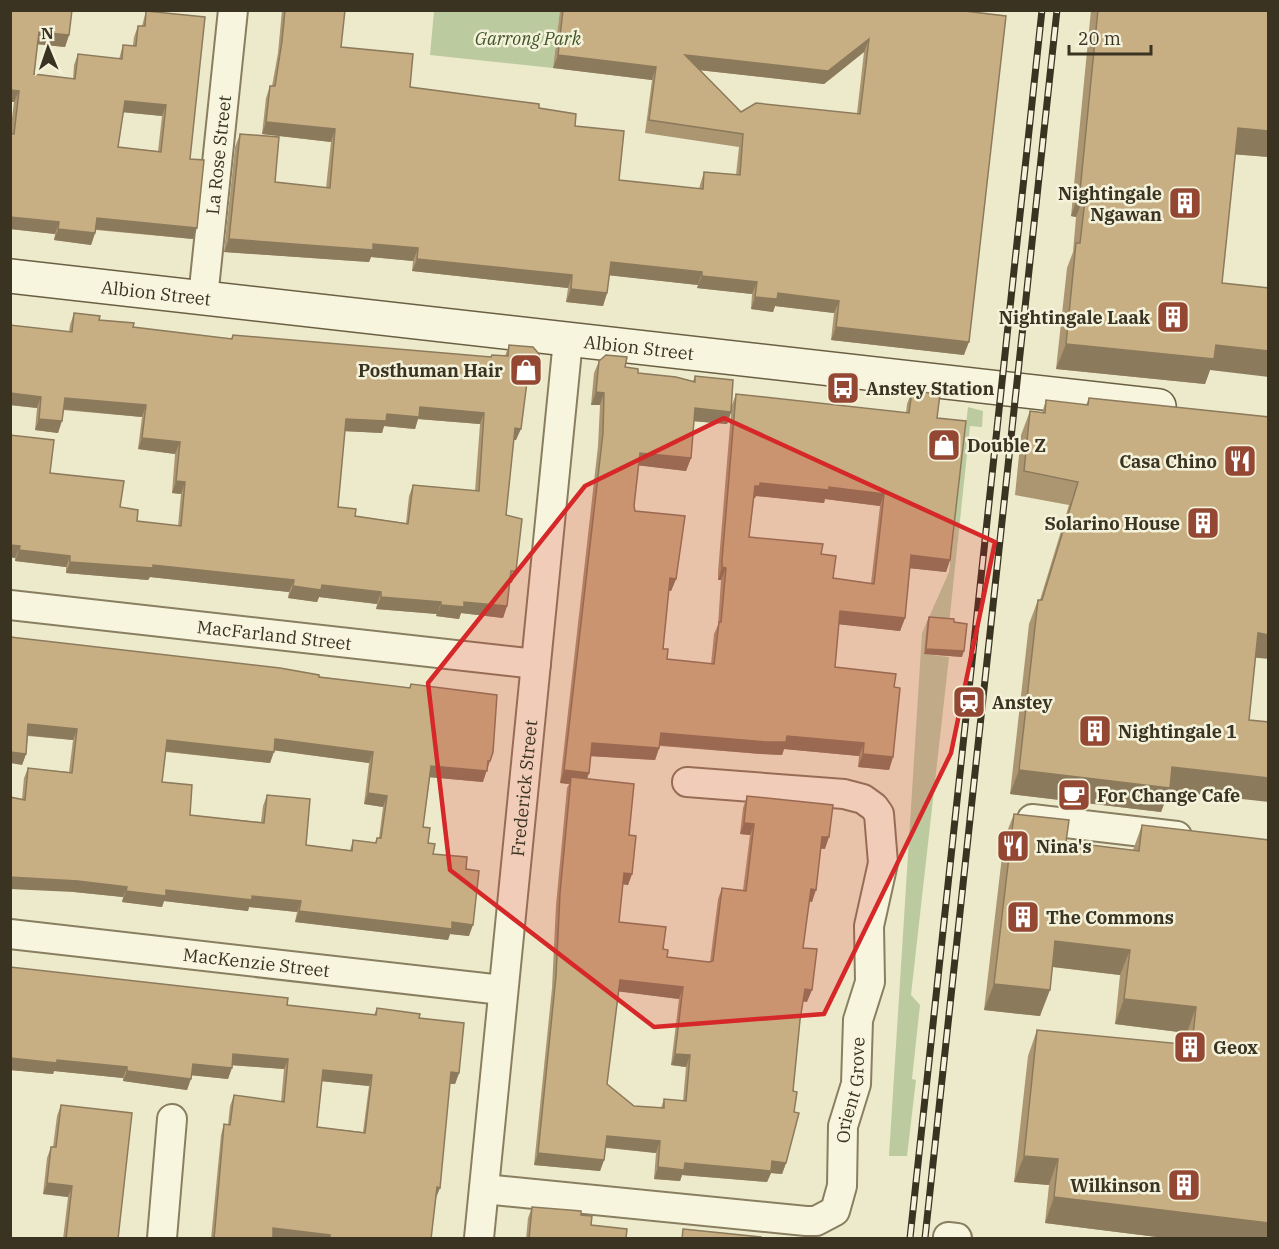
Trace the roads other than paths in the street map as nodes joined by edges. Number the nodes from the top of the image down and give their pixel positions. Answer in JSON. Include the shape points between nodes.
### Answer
{"nodes":[{"id":1,"x":233,"y":10,"type":"edge"},
{"id":2,"x":10,"y":276,"type":"edge"},
{"id":3,"x":203,"y":298,"type":"junction"},
{"id":4,"x":568,"y":340,"type":"junction"},
{"id":5,"x":1186,"y":409,"type":"edge"},
{"id":6,"x":10,"y":605,"type":"edge"},
{"id":7,"x":536,"y":664,"type":"junction"},
{"id":8,"x":687,"y":782,"type":"dead end"},
{"id":9,"x":1018,"y":817,"type":"edge"},
{"id":10,"x":1201,"y":838,"type":"edge"},
{"id":11,"x":10,"y":934,"type":"edge"},
{"id":12,"x":502,"y":990,"type":"junction"},
{"id":13,"x":172,"y":1119,"type":"dead end"},
{"id":14,"x":484,"y":1189,"type":"junction"},
{"id":15,"x":162,"y":1239,"type":"edge"},
{"id":16,"x":479,"y":1239,"type":"edge"}],
"edges":[{"from":1,"to":3,"type":"street","name":"La Rose Street"},
{"from":2,"to":3,"type":"street","name":"Albion Street"},
{"from":3,"to":4,"type":"street","name":"Albion Street"},
{"from":4,"to":5,"type":"street","name":"Albion Street"},
{"from":4,"to":7,"type":"street","name":"Frederick Street"},
{"from":6,"to":7,"type":"street","name":"MacFarland Street"},
{"from":7,"to":12,"type":"street","name":"Frederick Street"},
{"from":8,"to":14,"type":"street","name":"Orient Grove","via":[[844,794],[863,799],[879,814],[883,863],[868,935],[870,982],[856,1032],[856,1084],[843,1126],[843,1186],[835,1211],[816,1221],[806,1221]]},
{"from":9,"to":10,"type":"street"},
{"from":11,"to":12,"type":"street","name":"MacKenzie Street"},
{"from":12,"to":14,"type":"street","name":"Frederick Street"},
{"from":13,"to":15,"type":"street"},
{"from":14,"to":16,"type":"street","name":"Frederick Street"}]}
